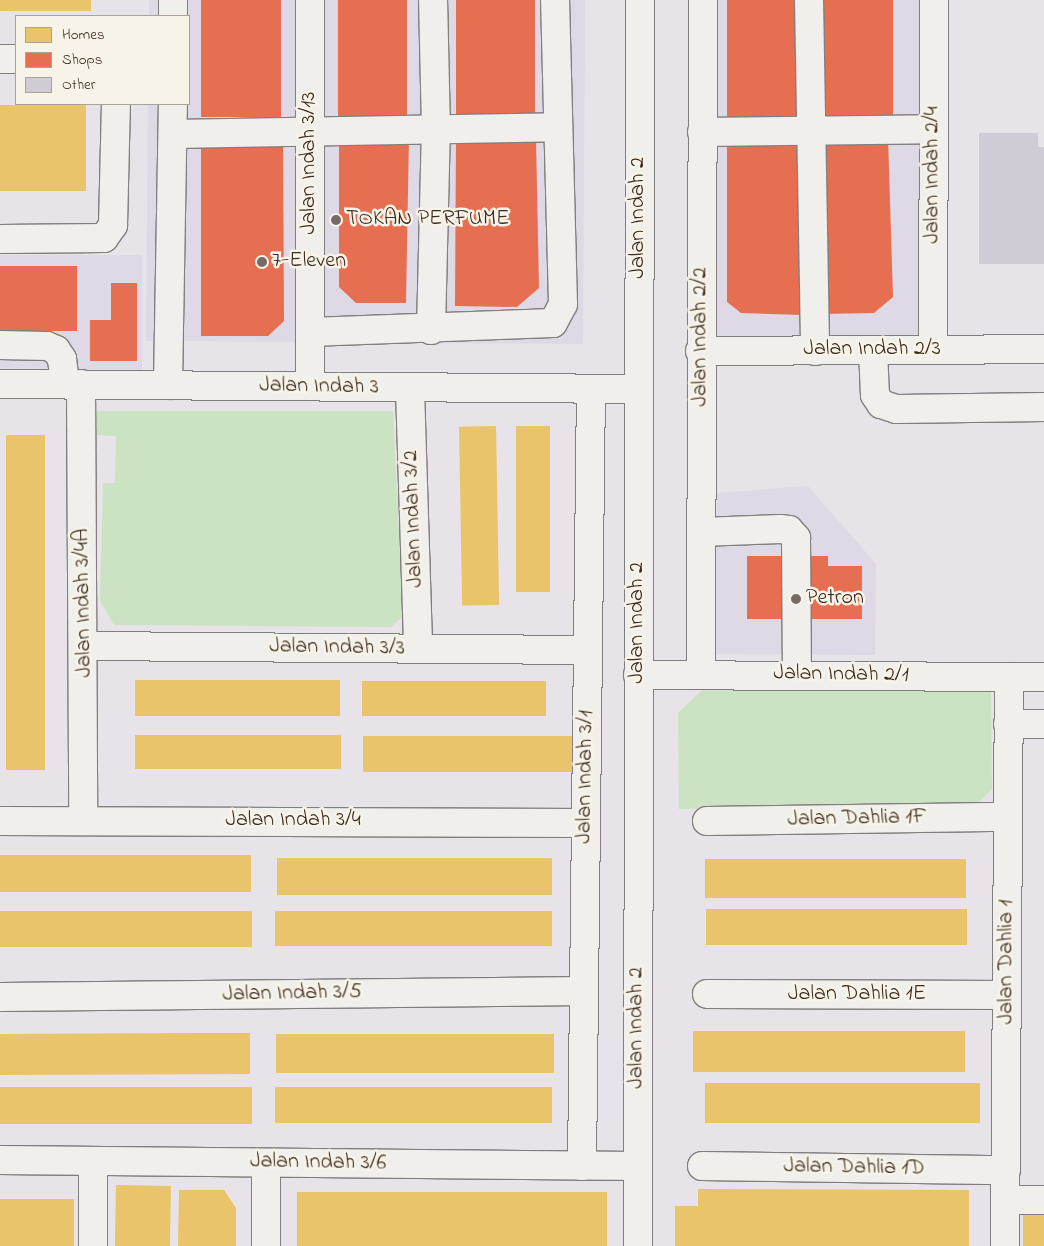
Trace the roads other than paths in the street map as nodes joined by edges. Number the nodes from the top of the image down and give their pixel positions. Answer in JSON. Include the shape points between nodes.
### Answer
{"nodes":[{"id":1,"x":173,"y":0,"type":"edge"},
{"id":2,"x":310,"y":0,"type":"edge"},
{"id":3,"x":433,"y":0,"type":"edge"},
{"id":4,"x":555,"y":0,"type":"edge"},
{"id":5,"x":640,"y":0,"type":"edge"},
{"id":6,"x":703,"y":0,"type":"edge"},
{"id":7,"x":809,"y":0,"type":"edge"},
{"id":8,"x":934,"y":0,"type":"edge"},
{"id":9,"x":173,"y":15,"type":"edge"},
{"id":10,"x":0,"y":59,"type":"edge"},
{"id":11,"x":15,"y":59,"type":"edge"},
{"id":12,"x":116,"y":105,"type":"edge"},
{"id":13,"x":173,"y":105,"type":"edge"},
{"id":14,"x":558,"y":128,"type":"junction"},
{"id":15,"x":811,"y":128,"type":"junction"},
{"id":16,"x":933,"y":129,"type":"junction"},
{"id":17,"x":436,"y":130,"type":"junction"},
{"id":18,"x":310,"y":132,"type":"junction"},
{"id":19,"x":702,"y":132,"type":"junction"},
{"id":20,"x":173,"y":134,"type":"junction"},
{"id":21,"x":0,"y":239,"type":"edge"},
{"id":22,"x":431,"y":330,"type":"junction"},
{"id":23,"x":310,"y":332,"type":"junction"},
{"id":24,"x":0,"y":345,"type":"edge"},
{"id":25,"x":1044,"y":349,"type":"edge"},
{"id":26,"x":873,"y":350,"type":"junction"},
{"id":27,"x":933,"y":350,"type":"junction"},
{"id":28,"x":815,"y":351,"type":"junction"},
{"id":29,"x":700,"y":352,"type":"junction"},
{"id":30,"x":0,"y":384,"type":"edge"},
{"id":31,"x":73,"y":384,"type":"junction"},
{"id":32,"x":168,"y":385,"type":"junction"},
{"id":33,"x":310,"y":386,"type":"junction"},
{"id":34,"x":410,"y":389,"type":"junction"},
{"id":35,"x":590,"y":389,"type":"junction"},
{"id":36,"x":638,"y":389,"type":"junction"},
{"id":37,"x":1044,"y":407,"type":"edge"},
{"id":38,"x":701,"y":532,"type":"junction"},
{"id":39,"x":86,"y":646,"type":"junction"},
{"id":40,"x":418,"y":649,"type":"junction"},
{"id":41,"x":588,"y":650,"type":"junction"},
{"id":42,"x":701,"y":674,"type":"junction"},
{"id":43,"x":638,"y":675,"type":"junction"},
{"id":44,"x":797,"y":675,"type":"junction"},
{"id":45,"x":1009,"y":677,"type":"junction"},
{"id":46,"x":1044,"y":677,"type":"edge"},
{"id":47,"x":1008,"y":724,"type":"junction"},
{"id":48,"x":1044,"y":724,"type":"edge"},
{"id":49,"x":1008,"y":817,"type":"junction"},
{"id":50,"x":83,"y":820,"type":"junction"},
{"id":51,"x":0,"y":821,"type":"edge"},
{"id":52,"x":706,"y":821,"type":"dead end"},
{"id":53,"x":586,"y":823,"type":"junction"},
{"id":54,"x":584,"y":991,"type":"junction"},
{"id":55,"x":706,"y":994,"type":"dead end"},
{"id":56,"x":1007,"y":995,"type":"junction"},
{"id":57,"x":0,"y":997,"type":"edge"},
{"id":58,"x":0,"y":1160,"type":"edge"},
{"id":59,"x":93,"y":1161,"type":"junction"},
{"id":60,"x":266,"y":1163,"type":"junction"},
{"id":61,"x":582,"y":1166,"type":"junction"},
{"id":62,"x":637,"y":1166,"type":"junction"},
{"id":63,"x":702,"y":1166,"type":"dead end"},
{"id":64,"x":1006,"y":1170,"type":"junction"},
{"id":65,"x":1006,"y":1200,"type":"junction"},
{"id":66,"x":1044,"y":1200,"type":"edge"},
{"id":67,"x":93,"y":1246,"type":"edge"},
{"id":68,"x":266,"y":1246,"type":"edge"},
{"id":69,"x":638,"y":1246,"type":"edge"},
{"id":70,"x":1005,"y":1246,"type":"edge"}],
"edges":[{"from":1,"to":9,"type":"street"},
{"from":2,"to":18,"type":"street","name":"Jalan Indah 3/13"},
{"from":3,"to":17,"type":"street"},
{"from":4,"to":14,"type":"street"},
{"from":5,"to":36,"type":"street","name":"Jalan Indah 2"},
{"from":6,"to":19,"type":"street","name":"Jalan Indah 2/2"},
{"from":7,"to":15,"type":"street"},
{"from":8,"to":16,"type":"street","name":"Jalan Indah 2/4"},
{"from":10,"to":11,"type":"street"},
{"from":12,"to":21,"type":"street","via":[[113,225],[104,238]]},
{"from":13,"to":20,"type":"street"},
{"from":14,"to":17,"type":"street"},
{"from":14,"to":22,"type":"street","via":[[563,304],[553,323]]},
{"from":15,"to":16,"type":"street"},
{"from":15,"to":19,"type":"street"},
{"from":15,"to":28,"type":"street"},
{"from":16,"to":27,"type":"street","name":"Jalan Indah 2/4"},
{"from":17,"to":18,"type":"street"},
{"from":17,"to":22,"type":"street"},
{"from":18,"to":20,"type":"street"},
{"from":18,"to":23,"type":"street","name":"Jalan Indah 3/13"},
{"from":19,"to":29,"type":"street","name":"Jalan Indah 2/2"},
{"from":20,"to":32,"type":"street"},
{"from":22,"to":23,"type":"street"},
{"from":23,"to":33,"type":"street","name":"Jalan Indah 3/13"},
{"from":24,"to":31,"type":"street","name":"Jalan Indah 3/4A","via":[[47,346],[56,350]]},
{"from":25,"to":27,"type":"street","name":"Jalan Indah 2/3"},
{"from":26,"to":27,"type":"street","name":"Jalan Indah 2/3"},
{"from":26,"to":28,"type":"street","name":"Jalan Indah 2/3"},
{"from":26,"to":37,"type":"street","via":[[875,395],[881,404],[896,409]]},
{"from":28,"to":29,"type":"street","name":"Jalan Indah 2/3"},
{"from":29,"to":38,"type":"street","name":"Jalan Indah 2/2"},
{"from":30,"to":31,"type":"street","name":"Jalan Indah 3"},
{"from":31,"to":32,"type":"street","name":"Jalan Indah 3"},
{"from":31,"to":39,"type":"street","name":"Jalan Indah 3/4A"},
{"from":32,"to":33,"type":"street","name":"Jalan Indah 3"},
{"from":33,"to":34,"type":"street","name":"Jalan Indah 3"},
{"from":34,"to":35,"type":"street","name":"Jalan Indah 3"},
{"from":34,"to":40,"type":"street","name":"Jalan Indah 3/2"},
{"from":35,"to":36,"type":"street","name":"Jalan Indah 3"},
{"from":35,"to":41,"type":"street","name":"Jalan Indah 3/1"},
{"from":36,"to":43,"type":"street","name":"Jalan Indah 2"},
{"from":38,"to":42,"type":"street","name":"Jalan Indah 2/2"},
{"from":38,"to":44,"type":"street","via":[[789,530],[796,538]]},
{"from":39,"to":40,"type":"street","name":"Jalan Indah 3/3"},
{"from":39,"to":50,"type":"street","name":"Jalan Indah 3/4A"},
{"from":40,"to":41,"type":"street","name":"Jalan Indah 3/3"},
{"from":41,"to":53,"type":"street","name":"Jalan Indah 3/1"},
{"from":42,"to":43,"type":"street","name":"Jalan Indah 2/1"},
{"from":42,"to":44,"type":"street","name":"Jalan Indah 2/1"},
{"from":43,"to":62,"type":"street","name":"Jalan Indah 2"},
{"from":44,"to":45,"type":"street","name":"Jalan Indah 2/1"},
{"from":45,"to":46,"type":"street","name":"Jalan Indah 2/1"},
{"from":45,"to":47,"type":"street","name":"Jalan Dahlia 1"},
{"from":47,"to":48,"type":"street"},
{"from":47,"to":49,"type":"street","name":"Jalan Dahlia 1"},
{"from":49,"to":52,"type":"street","name":"Jalan Dahlia 1F"},
{"from":49,"to":56,"type":"street","name":"Jalan Dahlia 1"},
{"from":50,"to":51,"type":"street","name":"Jalan Indah 3/4"},
{"from":50,"to":53,"type":"street","name":"Jalan Indah 3/4"},
{"from":53,"to":54,"type":"street","name":"Jalan Indah 3/1"},
{"from":54,"to":57,"type":"street","name":"Jalan Indah 3/5"},
{"from":54,"to":61,"type":"street","name":"Jalan Indah 3/1"},
{"from":55,"to":56,"type":"street","name":"Jalan Dahlia 1E"},
{"from":56,"to":64,"type":"street","name":"Jalan Dahlia 1"},
{"from":58,"to":59,"type":"street","name":"Jalan Indah 3/6"},
{"from":59,"to":60,"type":"street","name":"Jalan Indah 3/6"},
{"from":59,"to":67,"type":"street"},
{"from":60,"to":61,"type":"street","name":"Jalan Indah 3/6"},
{"from":60,"to":68,"type":"street"},
{"from":61,"to":62,"type":"street","name":"Jalan Indah 3/6"},
{"from":62,"to":69,"type":"street","name":"Jalan Indah 2"},
{"from":63,"to":64,"type":"street","name":"Jalan Dahlia 1D"},
{"from":64,"to":65,"type":"street","name":"Jalan Dahlia 1"},
{"from":65,"to":66,"type":"street"},
{"from":65,"to":70,"type":"street","name":"Jalan Dahlia 1"}]}
